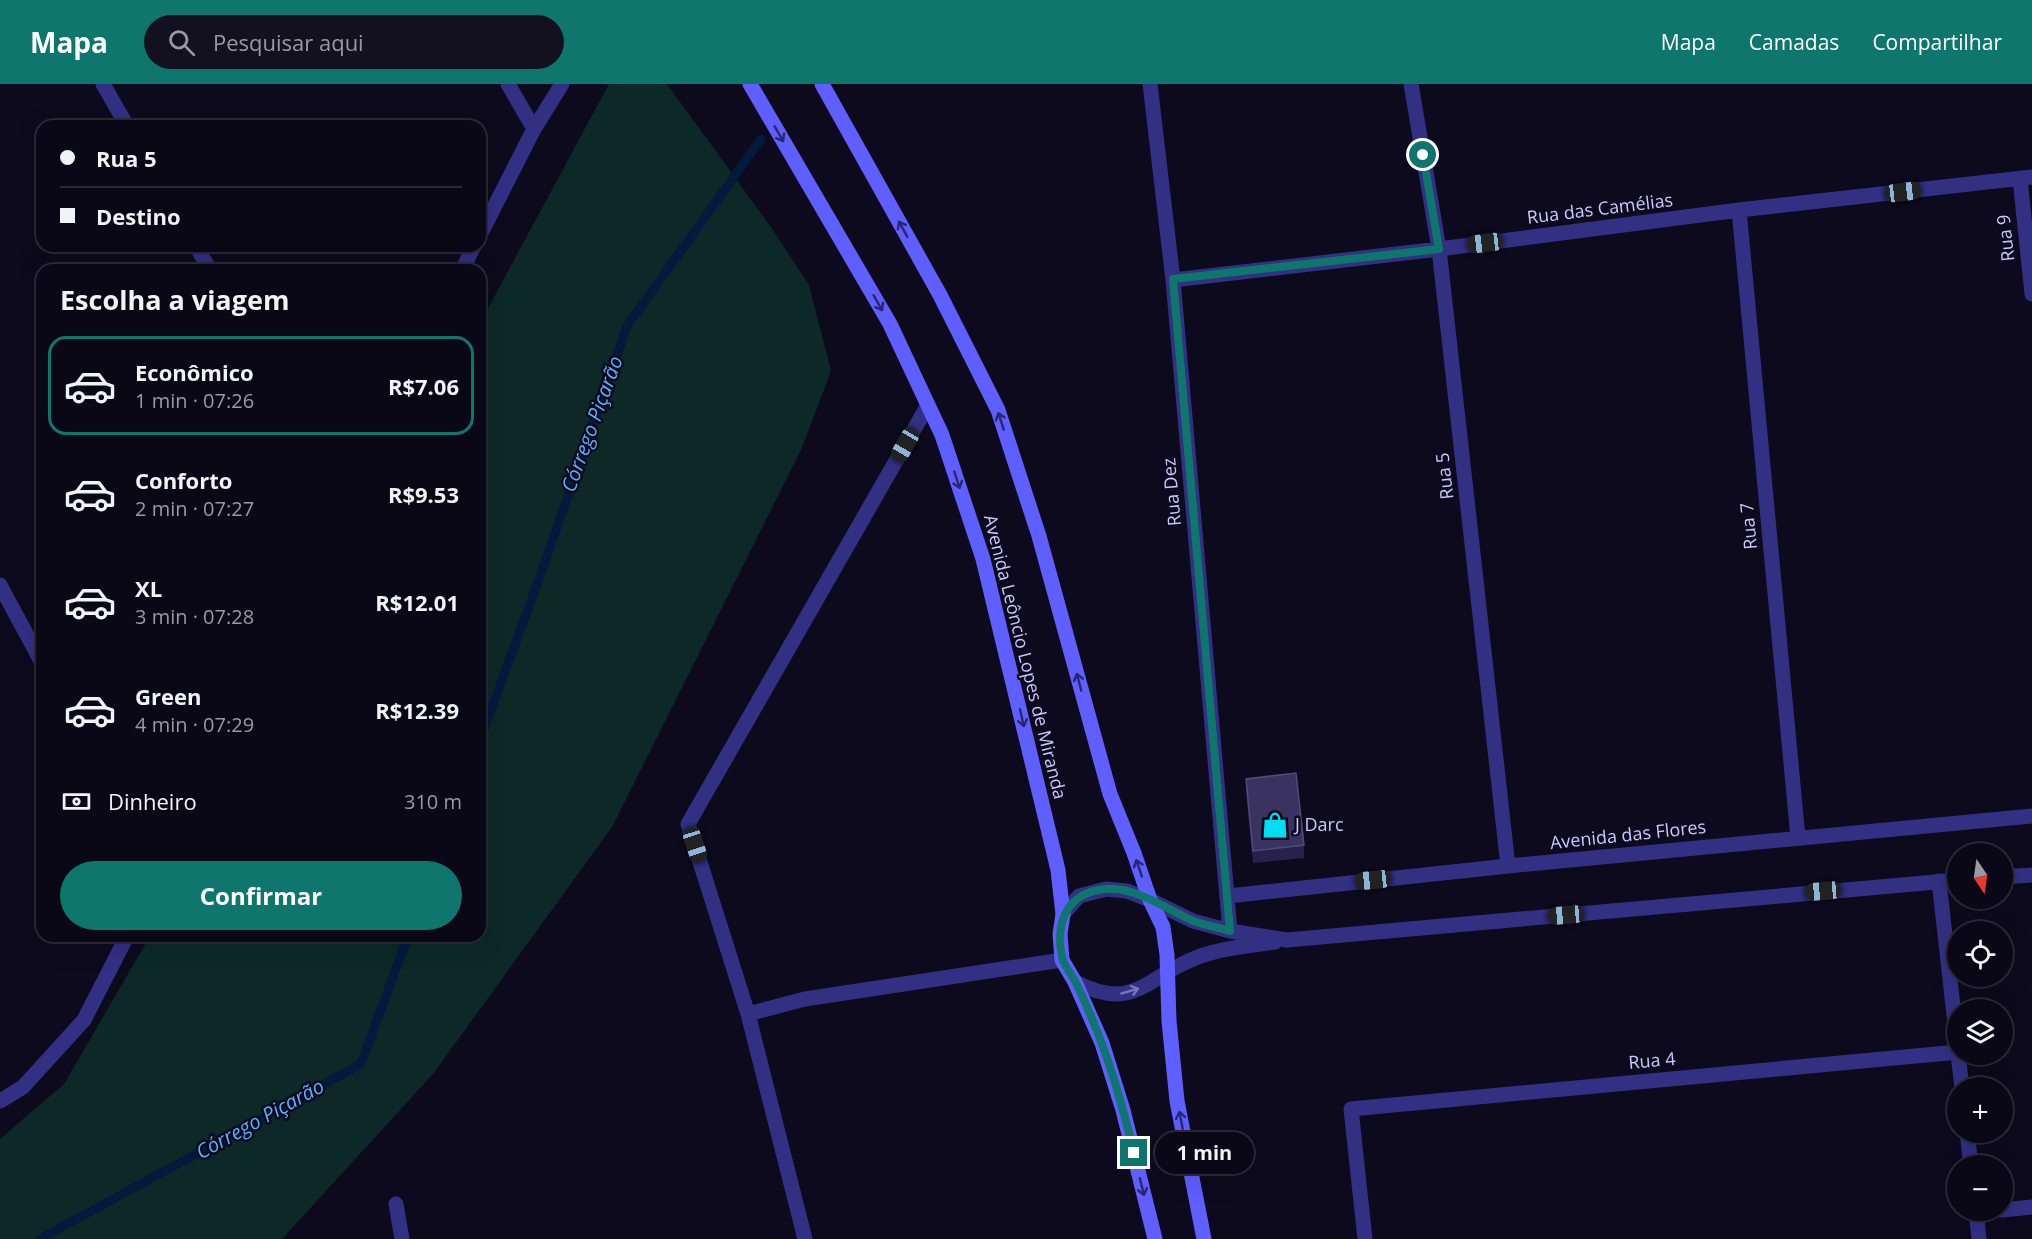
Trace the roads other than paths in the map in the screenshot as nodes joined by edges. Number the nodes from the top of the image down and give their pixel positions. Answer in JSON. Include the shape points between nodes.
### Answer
{"nodes":[{"id":1,"x":103,"y":84,"type":"edge"},
{"id":2,"x":508,"y":84,"type":"edge"},
{"id":3,"x":562,"y":84,"type":"edge"},
{"id":4,"x":750,"y":84,"type":"edge"},
{"id":5,"x":822,"y":84,"type":"edge"},
{"id":6,"x":1150,"y":84,"type":"edge"},
{"id":7,"x":1411,"y":84,"type":"edge"},
{"id":8,"x":124,"y":120,"type":"edge"},
{"id":9,"x":534,"y":129,"type":"junction"},
{"id":10,"x":2026,"y":178,"type":"edge"},
{"id":11,"x":1739,"y":210,"type":"junction"},
{"id":12,"x":486,"y":222,"type":"edge"},
{"id":13,"x":1439,"y":249,"type":"junction"},
{"id":14,"x":1173,"y":279,"type":"junction"},
{"id":15,"x":2032,"y":294,"type":"edge"},
{"id":16,"x":928,"y":405,"type":"junction"},
{"id":17,"x":0,"y":585,"type":"edge"},
{"id":18,"x":36,"y":652,"type":"edge"},
{"id":19,"x":2032,"y":816,"type":"edge"},
{"id":20,"x":1798,"y":837,"type":"junction"},
{"id":21,"x":1508,"y":866,"type":"junction"},
{"id":22,"x":2032,"y":875,"type":"edge"},
{"id":23,"x":2013,"y":876,"type":"edge"},
{"id":24,"x":1939,"y":881,"type":"junction"},
{"id":25,"x":1947,"y":881,"type":"edge"},
{"id":26,"x":1227,"y":896,"type":"junction"},
{"id":27,"x":1150,"y":900,"type":"junction"},
{"id":28,"x":1063,"y":914,"type":"junction"},
{"id":29,"x":1230,"y":931,"type":"junction"},
{"id":30,"x":1287,"y":940,"type":"junction"},
{"id":31,"x":124,"y":942,"type":"edge"},
{"id":32,"x":1062,"y":960,"type":"junction"},
{"id":33,"x":1166,"y":974,"type":"junction"},
{"id":34,"x":1075,"y":982,"type":"junction"},
{"id":35,"x":1952,"y":999,"type":"edge"},
{"id":36,"x":748,"y":1014,"type":"junction"},
{"id":37,"x":1947,"y":1054,"type":"edge"},
{"id":38,"x":0,"y":1101,"type":"edge"},
{"id":39,"x":396,"y":1204,"type":"dead end"},
{"id":40,"x":2032,"y":1207,"type":"edge"},
{"id":41,"x":2013,"y":1209,"type":"edge"},
{"id":42,"x":1977,"y":1221,"type":"edge"},
{"id":43,"x":402,"y":1239,"type":"edge"},
{"id":44,"x":805,"y":1239,"type":"edge"},
{"id":45,"x":1155,"y":1239,"type":"edge"},
{"id":46,"x":1204,"y":1239,"type":"edge"},
{"id":47,"x":1365,"y":1239,"type":"edge"},
{"id":48,"x":1979,"y":1239,"type":"edge"}],
"edges":[{"from":1,"to":8,"type":"street"},
{"from":2,"to":9,"type":"street"},
{"from":3,"to":9,"type":"street"},
{"from":4,"to":16,"type":"main road","name":"Avenida Leôncio Lopes de Miranda","one_way":true,"via":[[890,324]]},
{"from":27,"to":5,"type":"main road","one_way":true,"via":[[1110,794],[1040,536],[998,410],[940,295]]},
{"from":6,"to":14,"type":"street","name":"Rua Dez"},
{"from":7,"to":13,"type":"street","name":"Rua 5"},
{"from":9,"to":12,"type":"street"},
{"from":10,"to":11,"type":"street","name":"Rua das Camélias"},
{"from":10,"to":15,"type":"street","name":"Rua 9"},
{"from":11,"to":13,"type":"street","name":"Rua das Camélias"},
{"from":11,"to":20,"type":"street","name":"Rua 7"},
{"from":13,"to":14,"type":"street","name":"Rua das Camélias"},
{"from":13,"to":21,"type":"street","name":"Rua 5"},
{"from":14,"to":26,"type":"street","name":"Rua Dez"},
{"from":16,"to":28,"type":"main road","name":"Avenida Leôncio Lopes de Miranda","one_way":true,"via":[[984,559],[1058,870]]},
{"from":16,"to":36,"type":"street","via":[[688,824]]},
{"from":17,"to":18,"type":"street"},
{"from":19,"to":20,"type":"street","name":"Avenida das Flores"},
{"from":20,"to":21,"type":"street","name":"Avenida das Flores"},
{"from":21,"to":26,"type":"street","name":"Avenida das Flores"},
{"from":22,"to":23,"type":"street"},
{"from":24,"to":25,"type":"street"},
{"from":24,"to":30,"type":"street"},
{"from":24,"to":35,"type":"street"},
{"from":26,"to":29,"type":"street","name":"Rua Dez"},
{"from":27,"to":28,"type":"street","via":[[1127,891],[1106,889],[1079,896]]},
{"from":27,"to":29,"type":"street","via":[[1193,921]]},
{"from":27,"to":33,"type":"main road","via":[[1163,927]]},
{"from":28,"to":32,"type":"main road","name":"Avenida Leôncio Lopes de Miranda","via":[[1059,934]]},
{"from":29,"to":30,"type":"street"},
{"from":30,"to":33,"type":"street","via":[[1199,956]]},
{"from":31,"to":38,"type":"street","via":[[84,1020],[23,1087]]},
{"from":32,"to":34,"type":"main road","name":"Avenida Leôncio Lopes de Miranda"},
{"from":32,"to":36,"type":"street","via":[[806,999]]},
{"from":34,"to":33,"type":"street","one_way":true,"via":[[1094,992],[1118,994],[1147,986]]},
{"from":46,"to":33,"type":"main road","one_way":true,"via":[[1177,1101]]},
{"from":34,"to":45,"type":"main road","name":"Avenida Leôncio Lopes de Miranda","one_way":true,"via":[[1102,1043],[1123,1110]]},
{"from":36,"to":44,"type":"street"},
{"from":37,"to":47,"type":"street","name":"Rua 4","via":[[1351,1108]]},
{"from":39,"to":43,"type":"street"},
{"from":40,"to":41,"type":"street"},
{"from":42,"to":48,"type":"street"}]}
